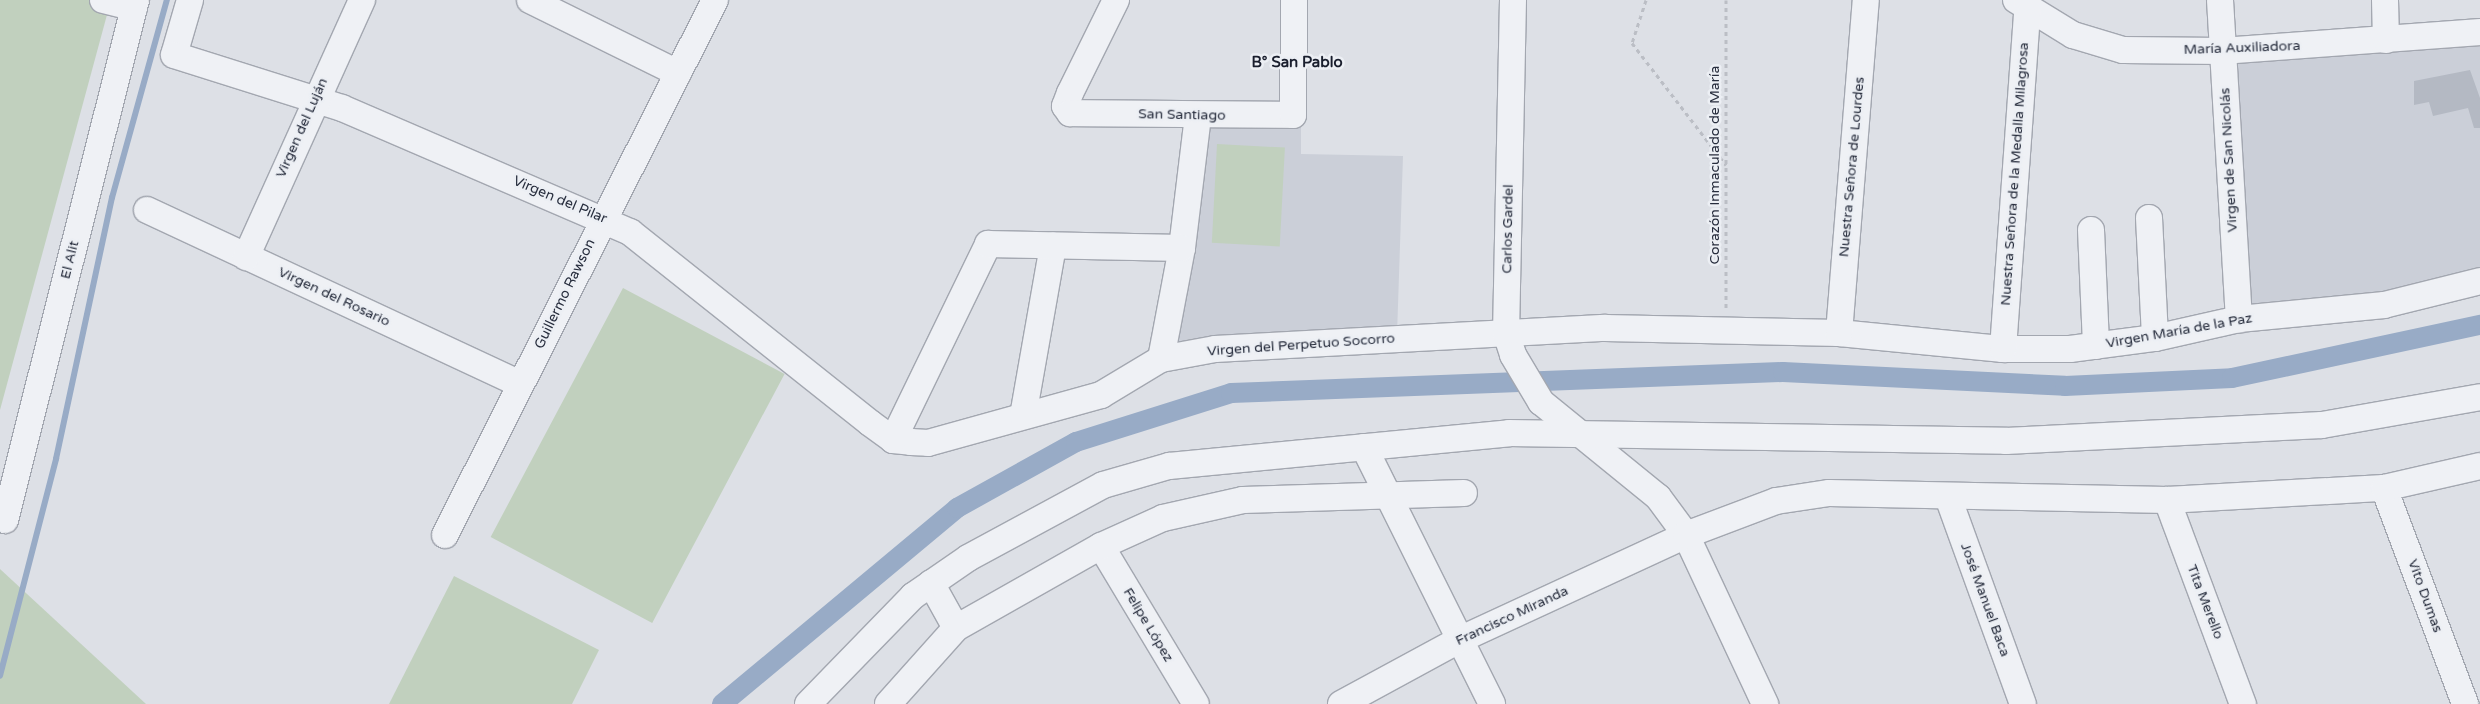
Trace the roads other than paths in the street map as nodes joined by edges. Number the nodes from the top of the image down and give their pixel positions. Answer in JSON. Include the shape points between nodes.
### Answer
{"nodes":[{"id":1,"x":103,"y":0,"type":"edge"},
{"id":2,"x":190,"y":0,"type":"edge"},
{"id":3,"x":362,"y":0,"type":"edge"},
{"id":4,"x":530,"y":0,"type":"edge"},
{"id":5,"x":715,"y":0,"type":"edge"},
{"id":6,"x":1116,"y":0,"type":"edge"},
{"id":7,"x":1294,"y":0,"type":"edge"},
{"id":8,"x":1513,"y":0,"type":"edge"},
{"id":9,"x":1866,"y":0,"type":"edge"},
{"id":10,"x":2220,"y":0,"type":"edge"},
{"id":11,"x":2385,"y":0,"type":"edge"},
{"id":12,"x":2024,"y":3,"type":"edge"},
{"id":13,"x":135,"y":4,"type":"edge"},
{"id":14,"x":2480,"y":32,"type":"edge"},
{"id":15,"x":2386,"y":40,"type":"junction"},
{"id":16,"x":2222,"y":51,"type":"junction"},
{"id":17,"x":678,"y":74,"type":"junction"},
{"id":18,"x":314,"y":98,"type":"junction"},
{"id":19,"x":1198,"y":116,"type":"junction"},
{"id":20,"x":147,"y":210,"type":"dead end"},
{"id":21,"x":603,"y":218,"type":"junction"},
{"id":22,"x":2149,"y":218,"type":"dead end"},
{"id":23,"x":2091,"y":230,"type":"dead end"},
{"id":24,"x":1053,"y":246,"type":"junction"},
{"id":25,"x":1182,"y":248,"type":"junction"},
{"id":26,"x":246,"y":257,"type":"junction"},
{"id":27,"x":2480,"y":281,"type":"edge"},
{"id":28,"x":2239,"y":319,"type":"junction"},
{"id":29,"x":1726,"y":330,"type":"joint"},
{"id":30,"x":1506,"y":333,"type":"junction"},
{"id":31,"x":1839,"y":333,"type":"junction"},
{"id":32,"x":2155,"y":338,"type":"junction"},
{"id":33,"x":2096,"y":346,"type":"junction"},
{"id":34,"x":2003,"y":349,"type":"junction"},
{"id":35,"x":1161,"y":359,"type":"junction"},
{"id":36,"x":520,"y":384,"type":"junction"},
{"id":37,"x":2480,"y":396,"type":"edge"},
{"id":38,"x":1023,"y":416,"type":"junction"},
{"id":39,"x":1576,"y":434,"type":"junction"},
{"id":40,"x":893,"y":440,"type":"junction"},
{"id":41,"x":1364,"y":447,"type":"junction"},
{"id":42,"x":2480,"y":466,"type":"edge"},
{"id":43,"x":2384,"y":488,"type":"junction"},
{"id":44,"x":1464,"y":493,"type":"dead end"},
{"id":45,"x":1388,"y":494,"type":"junction"},
{"id":46,"x":1948,"y":496,"type":"junction"},
{"id":47,"x":2167,"y":500,"type":"junction"},
{"id":48,"x":5,"y":520,"type":"dead end"},
{"id":49,"x":445,"y":535,"type":"dead end"},
{"id":50,"x":1686,"y":535,"type":"junction"},
{"id":51,"x":1101,"y":546,"type":"junction"},
{"id":52,"x":931,"y":584,"type":"junction"},
{"id":53,"x":956,"y":628,"type":"junction"},
{"id":54,"x":1459,"y":640,"type":"junction"},
{"id":55,"x":2465,"y":700,"type":"edge"},
{"id":56,"x":890,"y":703,"type":"edge"},
{"id":57,"x":808,"y":704,"type":"edge"},
{"id":58,"x":1196,"y":704,"type":"edge"},
{"id":59,"x":1341,"y":704,"type":"edge"},
{"id":60,"x":1492,"y":704,"type":"edge"},
{"id":61,"x":1765,"y":704,"type":"edge"},
{"id":62,"x":2023,"y":704,"type":"edge"},
{"id":63,"x":2243,"y":704,"type":"edge"}],
"edges":[{"from":1,"to":13,"type":"street"},
{"from":2,"to":18,"type":"street","name":"Virgen del Pilar","via":[[174,55]]},
{"from":3,"to":18,"type":"street","name":"Virgen del Luján"},
{"from":4,"to":17,"type":"street"},
{"from":5,"to":17,"type":"street","name":"Guillermo Rawson"},
{"from":6,"to":19,"type":"street","name":"San Santiago","via":[[1070,93],[1066,106],[1070,113]]},
{"from":7,"to":19,"type":"street","name":"San Santiago","via":[[1293,115]]},
{"from":8,"to":30,"type":"street","name":"Carlos Gardel"},
{"from":9,"to":31,"type":"street","name":"Nuestra Señora de Lourdes"},
{"from":10,"to":16,"type":"street","name":"Virgen de San Nicolás"},
{"from":11,"to":15,"type":"street"},
{"from":12,"to":16,"type":"street","name":"María Auxiliadora","via":[[2073,35],[2123,50]]},
{"from":12,"to":34,"type":"street","name":"Nuestra Señora de la Medalla Milagrosa"},
{"from":13,"to":48,"type":"street","name":"El Alit"},
{"from":14,"to":15,"type":"street","name":"María Auxiliadora"},
{"from":15,"to":16,"type":"street","name":"María Auxiliadora"},
{"from":16,"to":28,"type":"street","name":"Virgen de San Nicolás"},
{"from":17,"to":21,"type":"street","name":"Guillermo Rawson"},
{"from":18,"to":21,"type":"street","name":"Virgen del Pilar"},
{"from":18,"to":26,"type":"street","name":"Virgen del Luján"},
{"from":19,"to":25,"type":"street"},
{"from":20,"to":26,"type":"street","name":"Virgen del Rosario"},
{"from":21,"to":36,"type":"street","name":"Guillermo Rawson"},
{"from":21,"to":40,"type":"street","name":"Virgen del Pilar","via":[[630,232]]},
{"from":22,"to":32,"type":"street"},
{"from":23,"to":33,"type":"street"},
{"from":24,"to":25,"type":"street"},
{"from":24,"to":38,"type":"street"},
{"from":24,"to":40,"type":"street","via":[[988,244]]},
{"from":25,"to":35,"type":"street"},
{"from":26,"to":36,"type":"street","name":"Virgen del Rosario"},
{"from":27,"to":28,"type":"street","name":"Virgen María de la Paz","via":[[2384,305]]},
{"from":28,"to":32,"type":"street","name":"Virgen María de la Paz"},
{"from":29,"to":30,"type":"street","name":"Virgen del Perpetuo Socorro","via":[[1605,328]]},
{"from":29,"to":31,"type":"street","name":"Virgen María de la Paz"},
{"from":30,"to":35,"type":"street","name":"Virgen del Perpetuo Socorro","via":[[1215,349]]},
{"from":30,"to":39,"type":"street","name":"Carlos Gardel","via":[[1526,381],[1541,402]]},
{"from":31,"to":34,"type":"street","name":"Virgen María de la Paz"},
{"from":32,"to":33,"type":"street","name":"Virgen María de la Paz"},
{"from":33,"to":34,"type":"street","name":"Virgen María de la Paz"},
{"from":35,"to":38,"type":"street","name":"Virgen del Perpetuo Socorro","via":[[1101,395]]},
{"from":36,"to":49,"type":"street","name":"Guillermo Rawson"},
{"from":37,"to":39,"type":"street","via":[[2322,425],[2006,441]]},
{"from":38,"to":40,"type":"street","name":"Virgen del Perpetuo Socorro","via":[[928,444]]},
{"from":39,"to":41,"type":"street","via":[[1509,433]]},
{"from":39,"to":50,"type":"street","name":"Carlos Gardel","via":[[1658,497]]},
{"from":41,"to":45,"type":"street"},
{"from":41,"to":52,"type":"street","via":[[1169,466],[1103,485],[1053,509]]},
{"from":42,"to":43,"type":"street","name":"Francisco Miranda"},
{"from":43,"to":47,"type":"street","name":"Francisco Miranda"},
{"from":43,"to":55,"type":"street","name":"Vito Dumas"},
{"from":44,"to":45,"type":"street"},
{"from":45,"to":51,"type":"street","via":[[1243,500],[1163,518]]},
{"from":45,"to":54,"type":"street"},
{"from":46,"to":47,"type":"street","name":"Francisco Miranda"},
{"from":46,"to":50,"type":"street","name":"Francisco Miranda","via":[[1820,494],[1776,501]]},
{"from":46,"to":62,"type":"street","name":"José Manuel Baca"},
{"from":47,"to":63,"type":"street","name":"Tita Merello"},
{"from":50,"to":54,"type":"street","name":"Francisco Miranda"},
{"from":50,"to":61,"type":"street","name":"Carlos Gardel"},
{"from":51,"to":53,"type":"street"},
{"from":51,"to":58,"type":"street","name":"Felipe López"},
{"from":52,"to":53,"type":"street"},
{"from":52,"to":57,"type":"street","via":[[874,634]]},
{"from":53,"to":56,"type":"street"},
{"from":54,"to":59,"type":"street","name":"Francisco Miranda"},
{"from":54,"to":60,"type":"street"}]}
